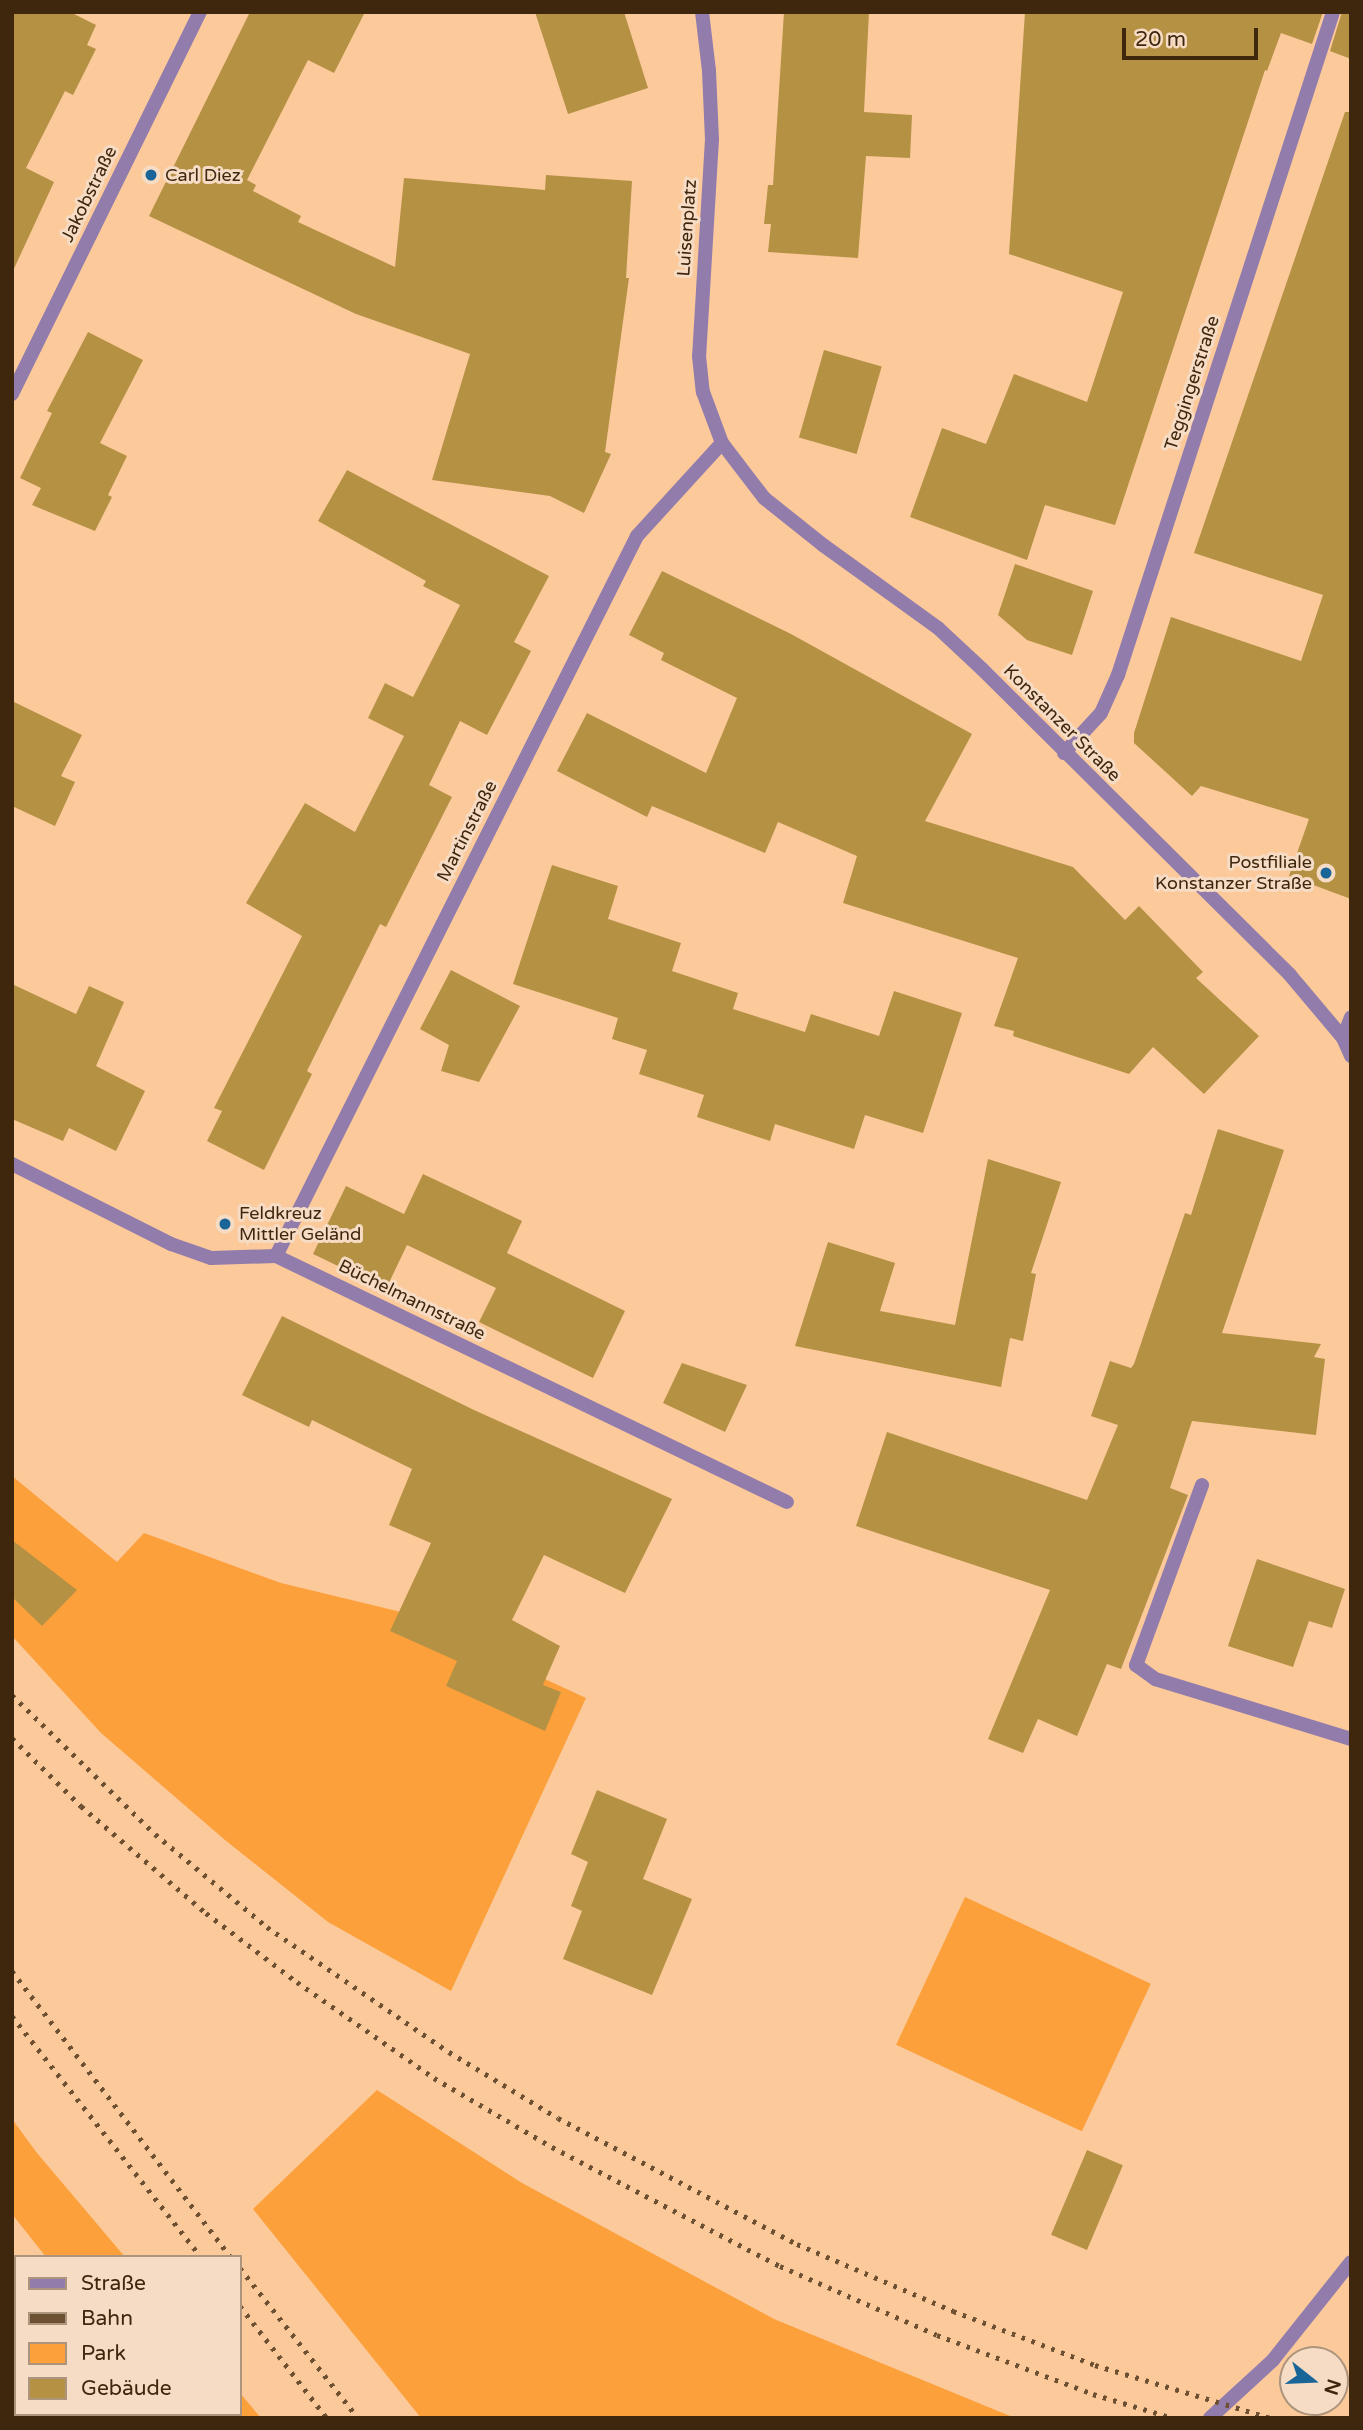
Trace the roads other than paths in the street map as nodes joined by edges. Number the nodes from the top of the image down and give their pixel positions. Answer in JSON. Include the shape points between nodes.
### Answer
{"nodes":[{"id":1,"x":200,"y":12,"type":"edge"},
{"id":2,"x":702,"y":12,"type":"edge"},
{"id":3,"x":1333,"y":12,"type":"edge"},
{"id":4,"x":12,"y":394,"type":"edge"},
{"id":5,"x":722,"y":443,"type":"junction"},
{"id":6,"x":1064,"y":753,"type":"junction"},
{"id":7,"x":1351,"y":1017,"type":"edge"},
{"id":8,"x":1343,"y":1038,"type":"junction"},
{"id":9,"x":1351,"y":1056,"type":"edge"},
{"id":10,"x":12,"y":1164,"type":"edge"},
{"id":11,"x":276,"y":1256,"type":"junction"},
{"id":12,"x":1202,"y":1485,"type":"dead end"},
{"id":13,"x":787,"y":1502,"type":"dead end"},
{"id":14,"x":1351,"y":1739,"type":"edge"},
{"id":15,"x":1351,"y":2262,"type":"edge"},
{"id":16,"x":1210,"y":2418,"type":"edge"}],
"edges":[{"from":1,"to":4,"type":"street","name":"Jakobstraße"},
{"from":2,"to":5,"type":"street","name":"Luisenplatz","via":[[712,139],[699,356],[703,392]]},
{"from":3,"to":6,"type":"street","name":"Teggingerstraße","via":[[1118,675],[1101,713]]},
{"from":5,"to":6,"type":"street","name":"Konstanzer Straße","via":[[764,498],[938,628]]},
{"from":5,"to":11,"type":"street","name":"Martinstraße","via":[[637,536]]},
{"from":6,"to":8,"type":"street","name":"Konstanzer Straße","via":[[1290,975]]},
{"from":7,"to":8,"type":"street"},
{"from":8,"to":9,"type":"street","name":"Konstanzer Straße"},
{"from":10,"to":11,"type":"street","name":"Büchelmannstraße","via":[[171,1244],[211,1258]]},
{"from":11,"to":13,"type":"street","name":"Büchelmannstraße"},
{"from":12,"to":14,"type":"street","via":[[1136,1665],[1155,1679]]},
{"from":15,"to":16,"type":"street","via":[[1273,2360]]}]}
